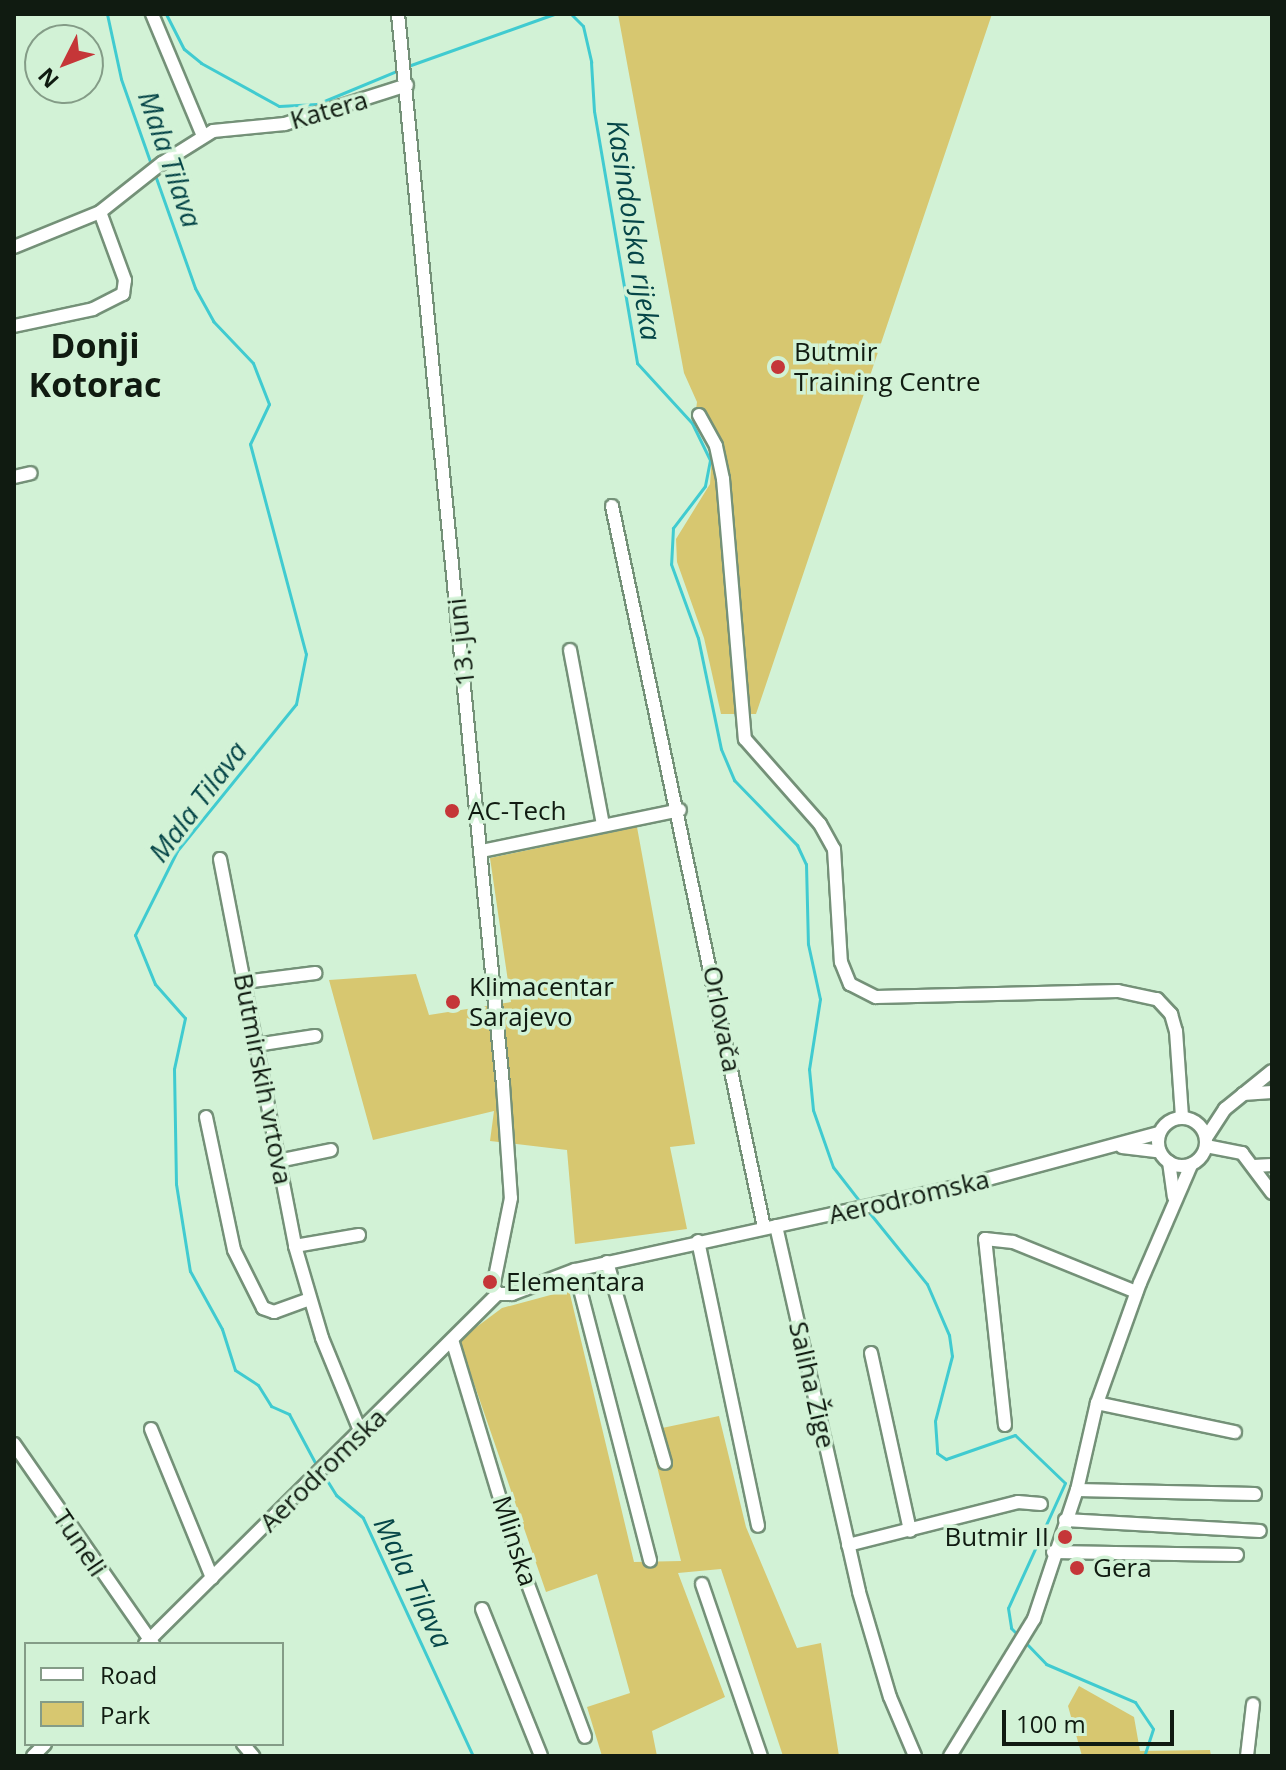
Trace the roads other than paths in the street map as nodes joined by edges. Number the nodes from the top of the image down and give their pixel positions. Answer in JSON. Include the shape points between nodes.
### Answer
{"nodes":[{"id":1,"x":152,"y":14,"type":"edge"},
{"id":2,"x":398,"y":14,"type":"edge"},
{"id":3,"x":406,"y":80,"type":"junction"},
{"id":4,"x":203,"y":136,"type":"junction"},
{"id":5,"x":100,"y":212,"type":"junction"},
{"id":6,"x":14,"y":247,"type":"edge"},
{"id":7,"x":14,"y":326,"type":"edge"},
{"id":8,"x":699,"y":415,"type":"dead end"},
{"id":9,"x":31,"y":473,"type":"dead end"},
{"id":10,"x":14,"y":477,"type":"edge"},
{"id":11,"x":612,"y":506,"type":"dead end"},
{"id":12,"x":570,"y":650,"type":"dead end"},
{"id":13,"x":680,"y":810,"type":"junction"},
{"id":14,"x":603,"y":825,"type":"junction"},
{"id":15,"x":482,"y":851,"type":"junction"},
{"id":16,"x":220,"y":859,"type":"dead end"},
{"id":17,"x":315,"y":973,"type":"dead end"},
{"id":18,"x":244,"y":982,"type":"junction"},
{"id":19,"x":315,"y":1036,"type":"dead end"},
{"id":20,"x":256,"y":1045,"type":"junction"},
{"id":21,"x":1272,"y":1071,"type":"edge"},
{"id":22,"x":1272,"y":1092,"type":"edge"},
{"id":23,"x":1241,"y":1094,"type":"junction"},
{"id":24,"x":1225,"y":1109,"type":"junction"},
{"id":25,"x":206,"y":1117,"type":"dead end"},
{"id":26,"x":1182,"y":1117,"type":"junction"},
{"id":27,"x":1198,"y":1123,"type":"junction"},
{"id":28,"x":1159,"y":1133,"type":"junction"},
{"id":29,"x":1206,"y":1142,"type":"junction"},
{"id":30,"x":1119,"y":1147,"type":"junction"},
{"id":31,"x":331,"y":1150,"type":"dead end"},
{"id":32,"x":1160,"y":1152,"type":"junction"},
{"id":33,"x":278,"y":1161,"type":"junction"},
{"id":34,"x":1169,"y":1162,"type":"junction"},
{"id":35,"x":1191,"y":1165,"type":"junction"},
{"id":36,"x":1272,"y":1165,"type":"edge"},
{"id":37,"x":1254,"y":1166,"type":"junction"},
{"id":38,"x":1272,"y":1193,"type":"edge"},
{"id":39,"x":1174,"y":1197,"type":"junction"},
{"id":40,"x":770,"y":1227,"type":"junction"},
{"id":41,"x":359,"y":1235,"type":"dead end"},
{"id":42,"x":698,"y":1241,"type":"junction"},
{"id":43,"x":295,"y":1246,"type":"junction"},
{"id":44,"x":607,"y":1262,"type":"junction"},
{"id":45,"x":575,"y":1270,"type":"junction"},
{"id":46,"x":1136,"y":1292,"type":"junction"},
{"id":47,"x":498,"y":1294,"type":"junction"},
{"id":48,"x":309,"y":1299,"type":"junction"},
{"id":49,"x":453,"y":1343,"type":"junction"},
{"id":50,"x":871,"y":1353,"type":"dead end"},
{"id":51,"x":1097,"y":1403,"type":"junction"},
{"id":52,"x":1005,"y":1425,"type":"dead end"},
{"id":53,"x":151,"y":1429,"type":"dead end"},
{"id":54,"x":1235,"y":1432,"type":"dead end"},
{"id":55,"x":361,"y":1433,"type":"junction"},
{"id":56,"x":14,"y":1444,"type":"edge"},
{"id":57,"x":665,"y":1463,"type":"dead end"},
{"id":58,"x":1077,"y":1490,"type":"junction"},
{"id":59,"x":1255,"y":1494,"type":"dead end"},
{"id":60,"x":1041,"y":1504,"type":"dead end"},
{"id":61,"x":1065,"y":1520,"type":"junction"},
{"id":62,"x":758,"y":1526,"type":"dead end"},
{"id":63,"x":910,"y":1531,"type":"junction"},
{"id":64,"x":1260,"y":1531,"type":"dead end"},
{"id":65,"x":848,"y":1545,"type":"junction"},
{"id":66,"x":1053,"y":1552,"type":"junction"},
{"id":67,"x":1237,"y":1555,"type":"dead end"},
{"id":68,"x":650,"y":1560,"type":"dead end"},
{"id":69,"x":212,"y":1578,"type":"junction"},
{"id":70,"x":702,"y":1584,"type":"dead end"},
{"id":71,"x":482,"y":1609,"type":"dead end"},
{"id":72,"x":148,"y":1642,"type":"edge"},
{"id":73,"x":150,"y":1642,"type":"edge"},
{"id":74,"x":1253,"y":1704,"type":"dead end"},
{"id":75,"x":585,"y":1737,"type":"dead end"},
{"id":76,"x":960,"y":1738,"type":"junction"},
{"id":77,"x":541,"y":1756,"type":"edge"},
{"id":78,"x":761,"y":1756,"type":"edge"},
{"id":79,"x":915,"y":1756,"type":"edge"},
{"id":80,"x":950,"y":1756,"type":"edge"},
{"id":81,"x":966,"y":1756,"type":"edge"},
{"id":82,"x":1247,"y":1756,"type":"edge"}],
"edges":[{"from":1,"to":4,"type":"street"},
{"from":2,"to":3,"type":"street","name":"13. juni"},
{"from":3,"to":4,"type":"street","name":"Katera","via":[[285,124],[232,125]]},
{"from":3,"to":15,"type":"street","name":"13. juni"},
{"from":4,"to":5,"type":"street","name":"Katera"},
{"from":5,"to":6,"type":"street","name":"Katera"},
{"from":5,"to":7,"type":"street","via":[[125,280],[123,294],[93,309]]},
{"from":8,"to":26,"type":"street","via":[[716,446],[723,479],[745,739],[830,840],[838,864],[841,962],[850,984],[876,997],[1118,991],[1157,999],[1171,1014],[1176,1031]]},
{"from":9,"to":10,"type":"street"},
{"from":11,"to":13,"type":"street","name":"Orlovača"},
{"from":12,"to":14,"type":"street"},
{"from":13,"to":14,"type":"street"},
{"from":13,"to":40,"type":"street","name":"Orlovača"},
{"from":14,"to":15,"type":"street"},
{"from":15,"to":47,"type":"street","name":"13. juni","via":[[511,1198],[494,1269]]},
{"from":16,"to":18,"type":"street","name":"Butmirskih vrtova"},
{"from":17,"to":18,"type":"street"},
{"from":18,"to":20,"type":"street","name":"Butmirskih vrtova"},
{"from":19,"to":20,"type":"street"},
{"from":20,"to":33,"type":"street","name":"Butmirskih vrtova"},
{"from":21,"to":23,"type":"street"},
{"from":22,"to":23,"type":"street"},
{"from":23,"to":24,"type":"street"},
{"from":24,"to":27,"type":"street"},
{"from":24,"to":29,"type":"street"},
{"from":25,"to":48,"type":"street","via":[[234,1250],[263,1308],[274,1312]]},
{"from":26,"to":27,"type":"street"},
{"from":26,"to":28,"type":"street","via":[[1166,1123]]},
{"from":27,"to":29,"type":"street"},
{"from":28,"to":30,"type":"street","name":"Aerodromska"},
{"from":28,"to":32,"type":"street"},
{"from":29,"to":35,"type":"street"},
{"from":29,"to":37,"type":"street","via":[[1233,1148]]},
{"from":30,"to":32,"type":"street","name":"Aerodromska"},
{"from":30,"to":40,"type":"street","name":"Aerodromska"},
{"from":31,"to":33,"type":"street"},
{"from":32,"to":34,"type":"street"},
{"from":33,"to":43,"type":"street","name":"Butmirskih vrtova"},
{"from":34,"to":35,"type":"street"},
{"from":34,"to":39,"type":"street"},
{"from":35,"to":39,"type":"street"},
{"from":36,"to":37,"type":"street"},
{"from":37,"to":38,"type":"street"},
{"from":39,"to":46,"type":"street"},
{"from":40,"to":42,"type":"street","name":"Aerodromska"},
{"from":40,"to":65,"type":"street","name":"Saliha Žige"},
{"from":41,"to":43,"type":"street"},
{"from":42,"to":44,"type":"street","name":"Aerodromska"},
{"from":42,"to":62,"type":"street"},
{"from":43,"to":48,"type":"street","name":"Butmirskih vrtova"},
{"from":44,"to":45,"type":"street","name":"Aerodromska"},
{"from":44,"to":57,"type":"street"},
{"from":45,"to":47,"type":"street","name":"Aerodromska","via":[[512,1294]]},
{"from":45,"to":68,"type":"street"},
{"from":46,"to":51,"type":"street"},
{"from":46,"to":52,"type":"street","via":[[1013,1242],[985,1239]]},
{"from":47,"to":49,"type":"street","name":"Aerodromska"},
{"from":48,"to":55,"type":"street","name":"Butmirskih vrtova"},
{"from":49,"to":55,"type":"street","name":"Aerodromska"},
{"from":49,"to":75,"type":"street","name":"Mlinska","via":[[517,1555]]},
{"from":50,"to":63,"type":"street"},
{"from":51,"to":54,"type":"street"},
{"from":51,"to":58,"type":"street"},
{"from":53,"to":69,"type":"street"},
{"from":55,"to":69,"type":"street","name":"Aerodromska"},
{"from":56,"to":72,"type":"street","name":"Tuneli"},
{"from":58,"to":59,"type":"street"},
{"from":58,"to":61,"type":"street"},
{"from":60,"to":63,"type":"street","via":[[1018,1502]]},
{"from":61,"to":64,"type":"street"},
{"from":61,"to":66,"type":"street"},
{"from":63,"to":65,"type":"street"},
{"from":65,"to":79,"type":"street","name":"Saliha Žige","via":[[890,1697]]},
{"from":66,"to":67,"type":"street"},
{"from":66,"to":76,"type":"street","via":[[1034,1619]]},
{"from":69,"to":73,"type":"street","name":"Aerodromska"},
{"from":70,"to":78,"type":"street"},
{"from":71,"to":77,"type":"street","name":"Mlinska"},
{"from":74,"to":82,"type":"street"},
{"from":76,"to":80,"type":"street"},
{"from":76,"to":81,"type":"street"}]}
